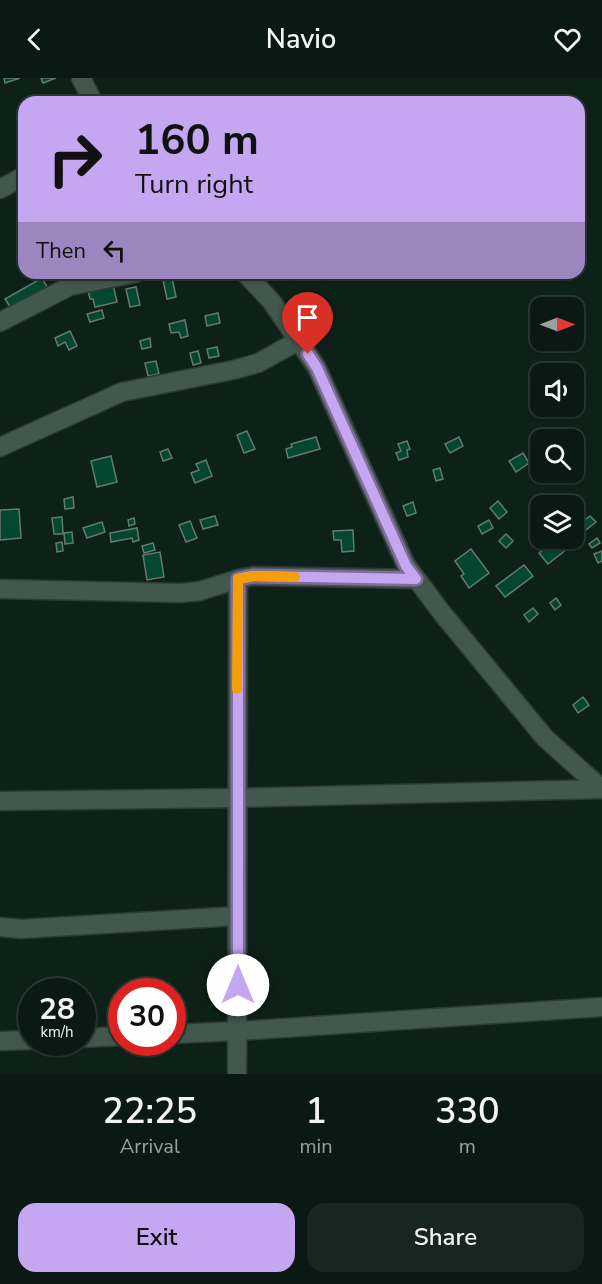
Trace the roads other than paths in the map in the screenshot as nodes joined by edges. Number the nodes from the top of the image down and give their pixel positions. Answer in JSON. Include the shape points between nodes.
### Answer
{"nodes":[{"id":1,"x":81,"y":78,"type":"edge"},
{"id":2,"x":90,"y":96,"type":"edge"},
{"id":3,"x":18,"y":179,"type":"edge"},
{"id":4,"x":0,"y":189,"type":"edge"},
{"id":5,"x":106,"y":279,"type":"edge"},
{"id":6,"x":251,"y":279,"type":"edge"},
{"id":7,"x":0,"y":322,"type":"edge"},
{"id":8,"x":298,"y":341,"type":"junction"},
{"id":9,"x":0,"y":447,"type":"edge"},
{"id":10,"x":238,"y":579,"type":"junction"},
{"id":11,"x":416,"y":579,"type":"junction"},
{"id":12,"x":0,"y":589,"type":"edge"},
{"id":13,"x":602,"y":789,"type":"edge"},
{"id":14,"x":237,"y":798,"type":"junction"},
{"id":15,"x":0,"y":801,"type":"edge"},
{"id":16,"x":237,"y":916,"type":"junction"},
{"id":17,"x":0,"y":927,"type":"edge"},
{"id":18,"x":602,"y":1007,"type":"edge"},
{"id":19,"x":238,"y":1031,"type":"junction"},
{"id":20,"x":186,"y":1033,"type":"edge"},
{"id":21,"x":18,"y":1040,"type":"edge"},
{"id":22,"x":0,"y":1041,"type":"edge"},
{"id":23,"x":237,"y":1074,"type":"edge"}],
"edges":[{"from":1,"to":2,"type":"street"},
{"from":3,"to":4,"type":"street"},
{"from":5,"to":7,"type":"street","via":[[70,286]]},
{"from":6,"to":8,"type":"street","via":[[272,302]]},
{"from":8,"to":9,"type":"street","via":[[258,363],[122,392]]},
{"from":8,"to":11,"type":"street","via":[[317,368],[406,566]]},
{"from":10,"to":11,"type":"street"},
{"from":10,"to":12,"type":"street","via":[[181,593]]},
{"from":10,"to":14,"type":"street"},
{"from":11,"to":13,"type":"street","via":[[544,738]]},
{"from":13,"to":14,"type":"street"},
{"from":14,"to":15,"type":"street"},
{"from":14,"to":16,"type":"street"},
{"from":16,"to":17,"type":"street"},
{"from":16,"to":19,"type":"street"},
{"from":18,"to":19,"type":"street"},
{"from":19,"to":20,"type":"street"},
{"from":19,"to":23,"type":"street"},
{"from":21,"to":22,"type":"street"}]}
